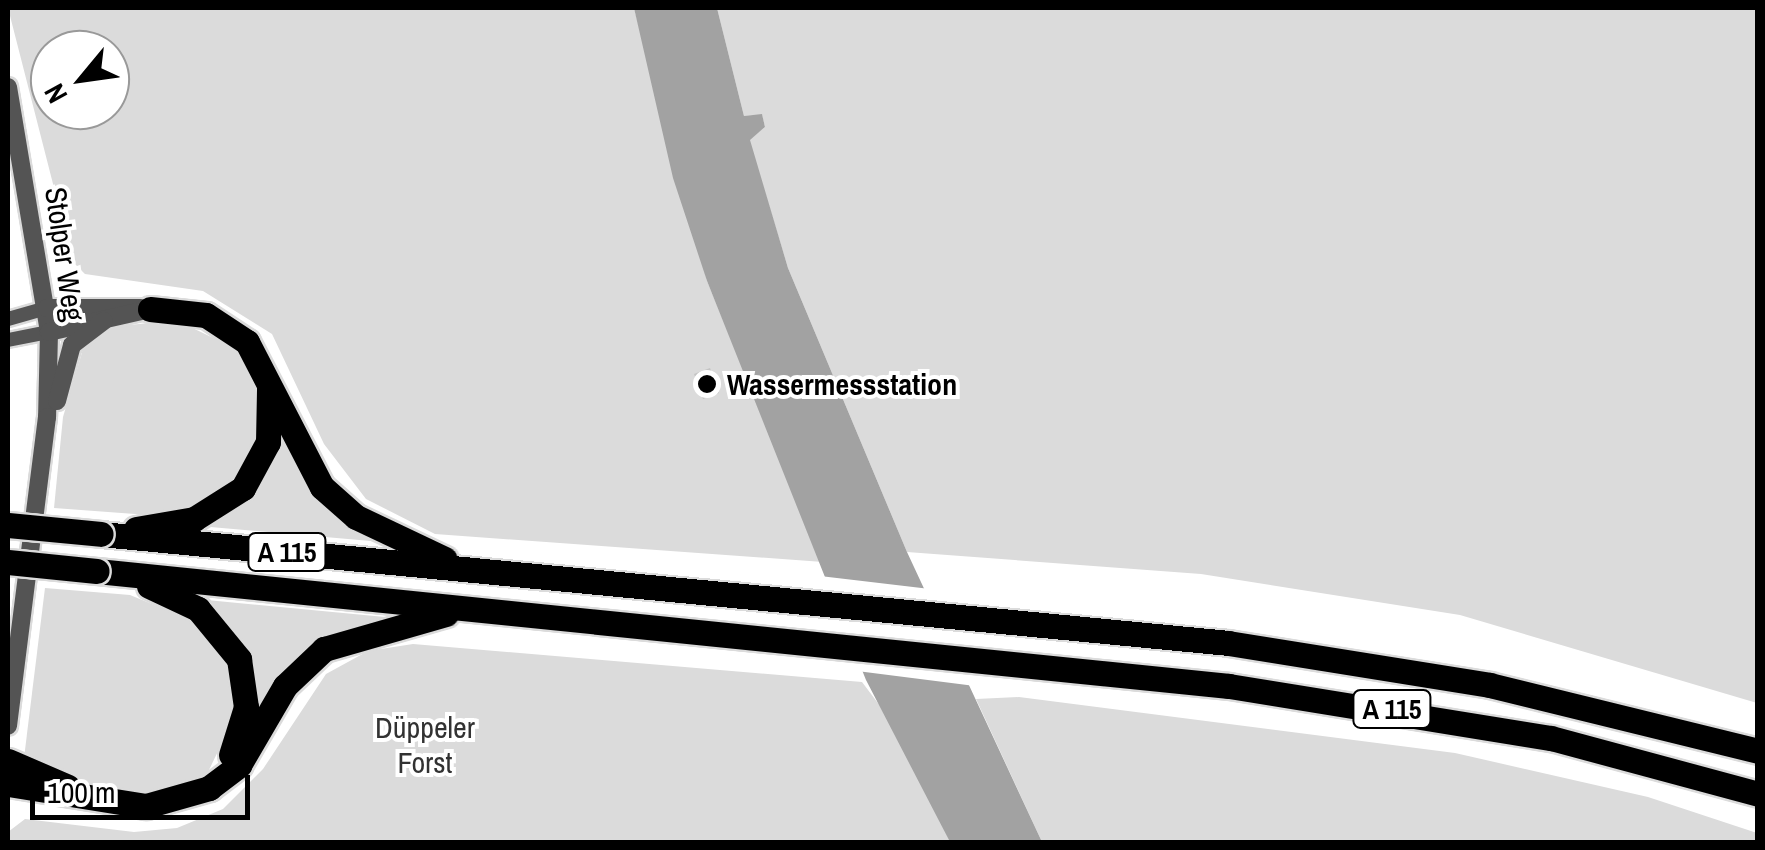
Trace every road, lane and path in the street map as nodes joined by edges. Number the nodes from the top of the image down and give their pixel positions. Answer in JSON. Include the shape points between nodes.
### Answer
{"nodes":[{"id":1,"x":8,"y":87,"type":"edge"},
{"id":2,"x":47,"y":308,"type":"junction"},
{"id":3,"x":150,"y":309,"type":"junction"},
{"id":4,"x":8,"y":320,"type":"edge"},
{"id":5,"x":104,"y":320,"type":"junction"},
{"id":6,"x":49,"y":332,"type":"junction"},
{"id":7,"x":8,"y":340,"type":"edge"},
{"id":8,"x":265,"y":363,"type":"junction"},
{"id":9,"x":47,"y":417,"type":"junction"},
{"id":10,"x":8,"y":525,"type":"edge"},
{"id":11,"x":101,"y":534,"type":"junction"},
{"id":12,"x":8,"y":562,"type":"edge"},
{"id":13,"x":473,"y":570,"type":"junction"},
{"id":14,"x":107,"y":572,"type":"junction"},
{"id":15,"x":470,"y":609,"type":"junction"},
{"id":16,"x":8,"y":726,"type":"edge"},
{"id":17,"x":1758,"y":751,"type":"edge"},
{"id":18,"x":8,"y":762,"type":"edge"},
{"id":19,"x":209,"y":788,"type":"junction"},
{"id":20,"x":13,"y":790,"type":"edge"},
{"id":21,"x":1758,"y":794,"type":"edge"},
{"id":22,"x":106,"y":801,"type":"junction"}],
"edges":[{"from":1,"to":2,"type":"street","name":"Stolper Weg"},
{"from":2,"to":3,"type":"street"},
{"from":2,"to":4,"type":"street"},
{"from":2,"to":6,"type":"street","name":"Stolper Weg"},
{"from":3,"to":5,"type":"street"},
{"from":3,"to":8,"type":"highway","via":[[206,315]]},
{"from":5,"to":6,"type":"street"},
{"from":5,"to":9,"type":"street","via":[[72,346]]},
{"from":6,"to":7,"type":"street"},
{"from":6,"to":9,"type":"street","name":"Stolper Weg"},
{"from":8,"to":11,"type":"highway","via":[[273,406],[268,442],[243,488],[194,519]]},
{"from":8,"to":13,"type":"highway","via":[[322,487],[389,536]]},
{"from":9,"to":16,"type":"street","name":"Stolper Weg"},
{"from":10,"to":11,"type":"highway","number":"A 115","bridge":true},
{"from":11,"to":13,"type":"highway","number":"A 115"},
{"from":12,"to":14,"type":"highway","number":"A 115","bridge":true},
{"from":13,"to":17,"type":"highway","number":"A 115","via":[[1025,620],[1490,685]]},
{"from":14,"to":15,"type":"highway","number":"A 115"},
{"from":14,"to":19,"type":"highway","via":[[198,610],[239,659],[246,681],[241,734]]},
{"from":15,"to":19,"type":"highway","via":[[384,626],[324,649],[285,686],[239,765]]},
{"from":15,"to":21,"type":"highway","number":"A 115","via":[[1020,661],[1416,712]]},
{"from":18,"to":22,"type":"highway"},
{"from":19,"to":22,"type":"highway","via":[[146,806]]},
{"from":20,"to":22,"type":"highway"}]}
